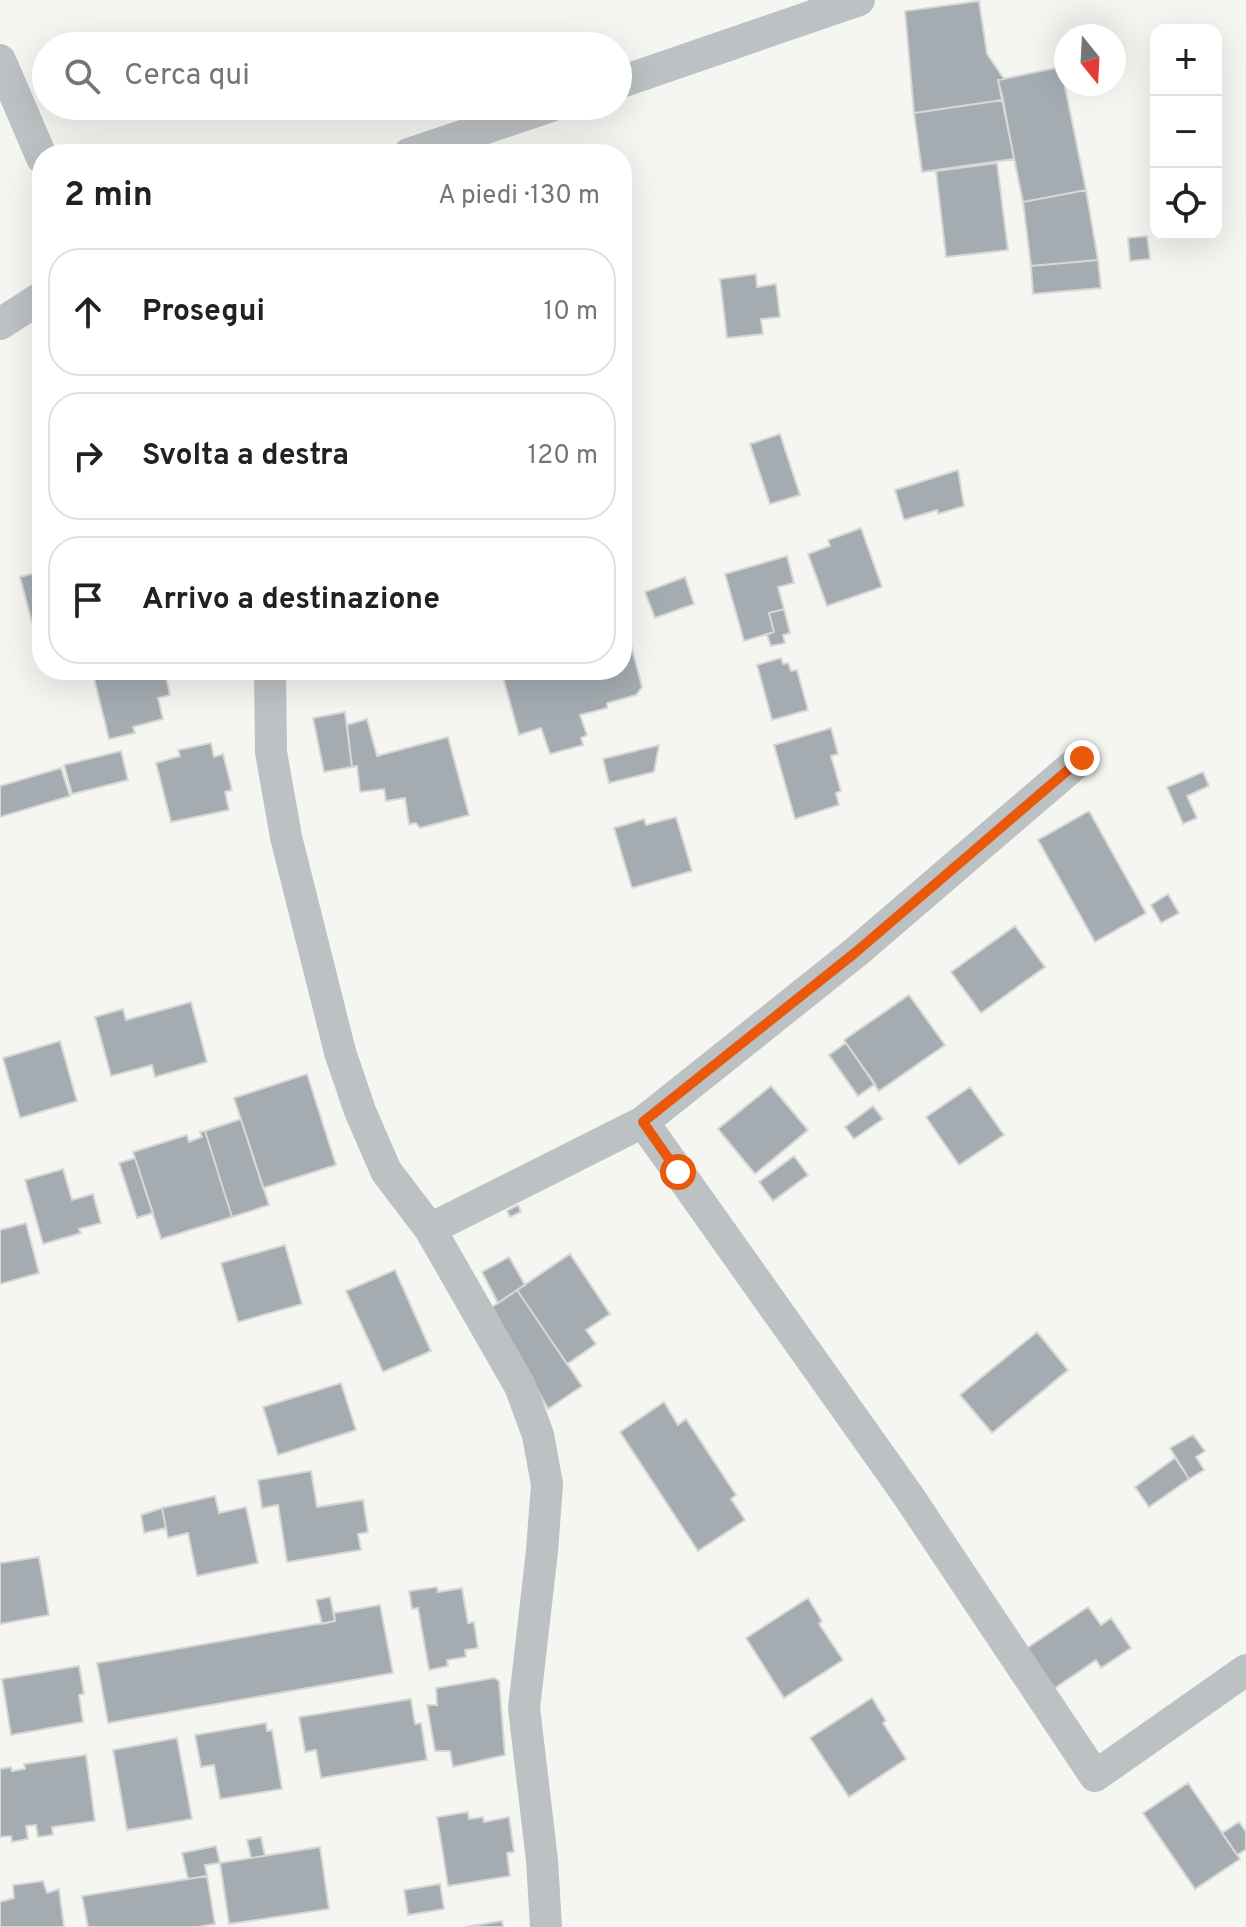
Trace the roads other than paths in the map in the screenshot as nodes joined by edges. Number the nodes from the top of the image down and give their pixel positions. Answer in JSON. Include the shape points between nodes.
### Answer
{"nodes":[{"id":1,"x":859,"y":0,"type":"edge"},
{"id":2,"x":813,"y":8,"type":"edge"},
{"id":3,"x":0,"y":60,"type":"edge"},
{"id":4,"x":632,"y":78,"type":"edge"},
{"id":5,"x":510,"y":120,"type":"edge"},
{"id":6,"x":36,"y":144,"type":"edge"},
{"id":7,"x":439,"y":144,"type":"edge"},
{"id":8,"x":32,"y":303,"type":"edge"},
{"id":9,"x":0,"y":324,"type":"edge"},
{"id":10,"x":270,"y":680,"type":"edge"},
{"id":11,"x":1082,"y":758,"type":"dead end"},
{"id":12,"x":643,"y":1122,"type":"junction"},
{"id":13,"x":430,"y":1229,"type":"junction"},
{"id":14,"x":1246,"y":1670,"type":"edge"},
{"id":15,"x":546,"y":1927,"type":"edge"}],
"edges":[{"from":1,"to":2,"type":"street"},
{"from":2,"to":4,"type":"street"},
{"from":3,"to":6,"type":"street"},
{"from":5,"to":7,"type":"street"},
{"from":8,"to":9,"type":"street"},
{"from":10,"to":13,"type":"street","via":[[271,752],[286,837],[340,1052],[386,1171]]},
{"from":11,"to":12,"type":"street","via":[[856,952]]},
{"from":12,"to":13,"type":"street"},
{"from":12,"to":14,"type":"street","via":[[907,1494],[1095,1776]]},
{"from":13,"to":15,"type":"street","via":[[520,1386],[538,1435],[547,1484],[524,1708]]}]}
